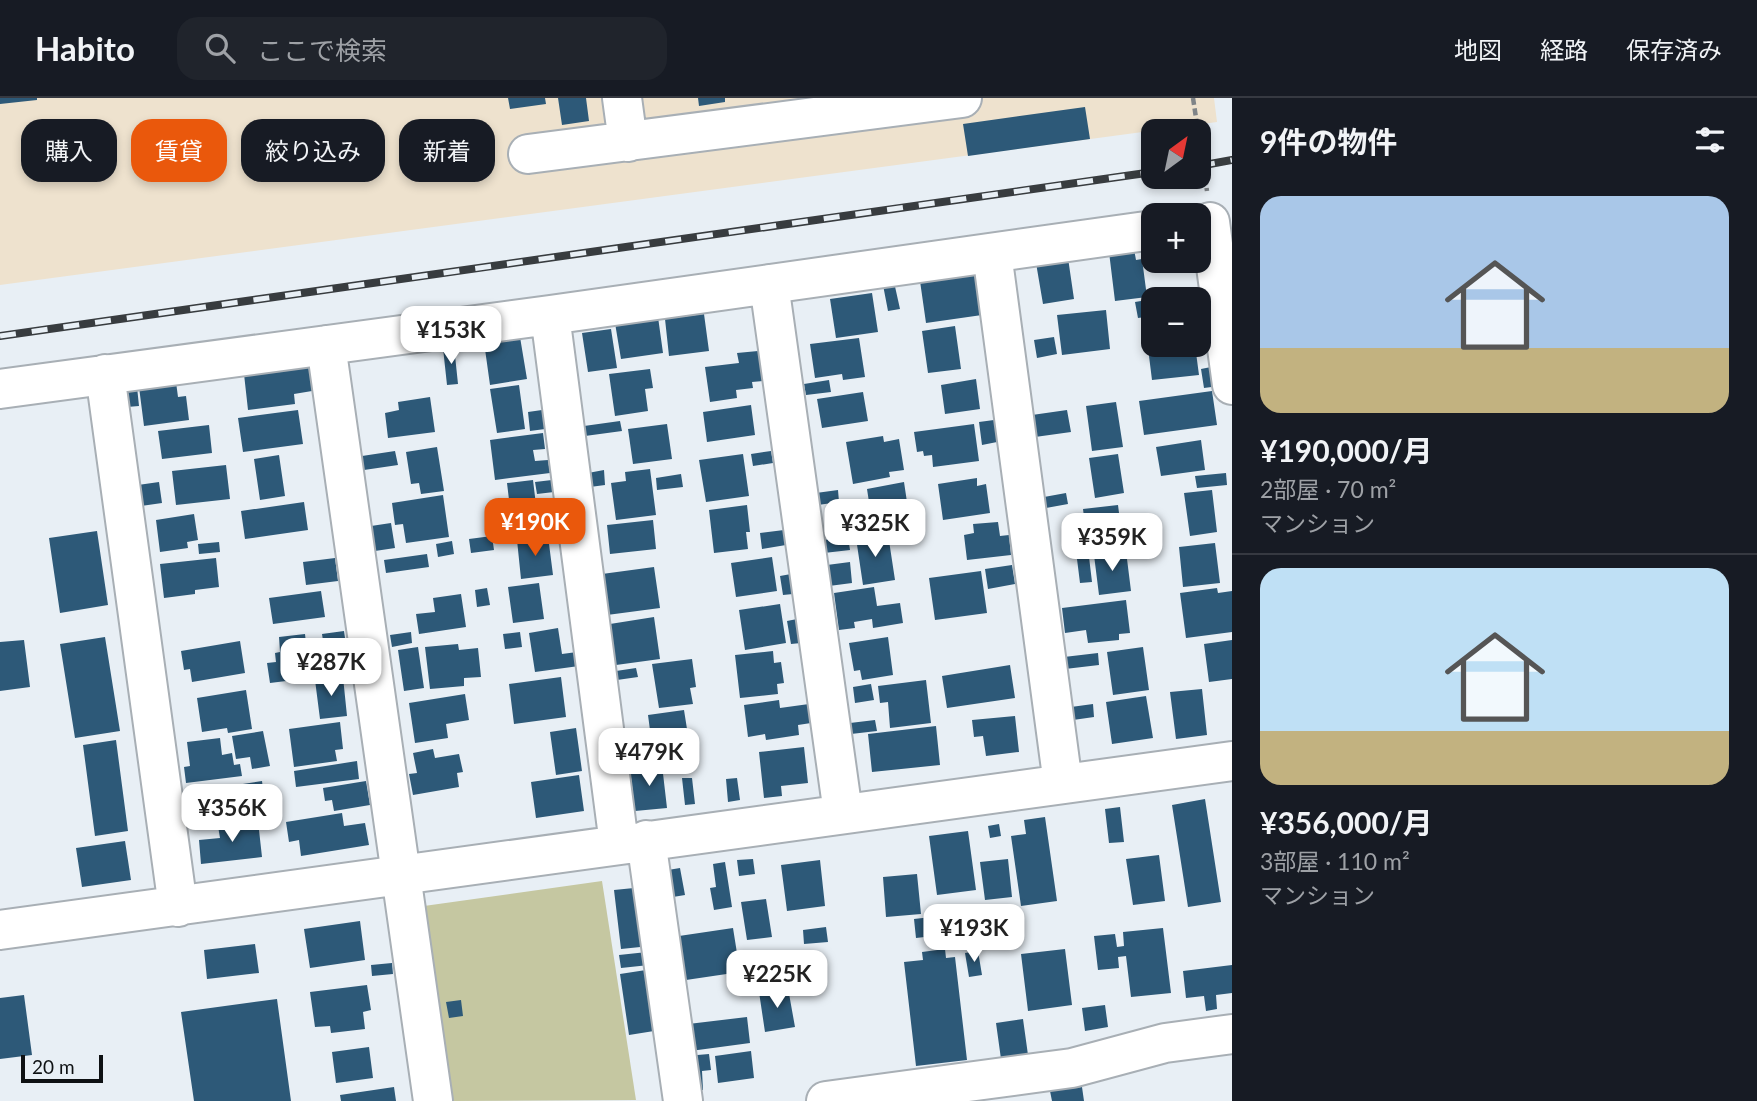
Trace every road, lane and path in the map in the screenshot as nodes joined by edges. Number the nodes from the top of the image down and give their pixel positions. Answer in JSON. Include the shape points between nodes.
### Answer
{"nodes":[{"id":1,"x":622,"y":98,"type":"edge"},
{"id":2,"x":962,"y":98,"type":"edge"},
{"id":3,"x":1192,"y":98,"type":"edge"},
{"id":4,"x":847,"y":106,"type":"edge"},
{"id":5,"x":1196,"y":119,"type":"edge"},
{"id":6,"x":628,"y":142,"type":"junction"},
{"id":7,"x":528,"y":154,"type":"dead end"},
{"id":8,"x":1208,"y":189,"type":"edge"},
{"id":9,"x":1214,"y":221,"type":"edge"},
{"id":10,"x":1141,"y":232,"type":"edge"},
{"id":11,"x":992,"y":253,"type":"junction"},
{"id":12,"x":769,"y":284,"type":"junction"},
{"id":13,"x":550,"y":315,"type":"junction"},
{"id":14,"x":326,"y":345,"type":"junction"},
{"id":15,"x":106,"y":374,"type":"junction"},
{"id":16,"x":1232,"y":385,"type":"edge"},
{"id":17,"x":0,"y":389,"type":"edge"},
{"id":18,"x":1232,"y":761,"type":"edge"},
{"id":19,"x":1063,"y":784,"type":"junction"},
{"id":20,"x":843,"y":813,"type":"junction"},
{"id":21,"x":632,"y":842,"type":"junction"},
{"id":22,"x":400,"y":876,"type":"junction"},
{"id":23,"x":178,"y":907,"type":"junction"},
{"id":24,"x":0,"y":930,"type":"edge"},
{"id":25,"x":1232,"y":1034,"type":"edge"},
{"id":26,"x":433,"y":1101,"type":"edge"},
{"id":27,"x":683,"y":1101,"type":"edge"},
{"id":28,"x":826,"y":1101,"type":"edge"}],
"edges":[{"from":1,"to":6,"type":"street"},
{"from":2,"to":4,"type":"street"},
{"from":3,"to":5,"type":"path"},
{"from":4,"to":6,"type":"street"},
{"from":6,"to":7,"type":"street"},
{"from":8,"to":9,"type":"path"},
{"from":9,"to":16,"type":"street"},
{"from":10,"to":11,"type":"street"},
{"from":11,"to":12,"type":"street"},
{"from":11,"to":19,"type":"street"},
{"from":12,"to":13,"type":"street"},
{"from":12,"to":20,"type":"street"},
{"from":13,"to":14,"type":"street"},
{"from":13,"to":21,"type":"street"},
{"from":14,"to":15,"type":"street"},
{"from":14,"to":22,"type":"street"},
{"from":15,"to":17,"type":"street"},
{"from":15,"to":23,"type":"street"},
{"from":18,"to":19,"type":"street"},
{"from":19,"to":20,"type":"street"},
{"from":20,"to":21,"type":"street"},
{"from":21,"to":22,"type":"street"},
{"from":21,"to":27,"type":"street"},
{"from":22,"to":23,"type":"street"},
{"from":22,"to":26,"type":"street"},
{"from":23,"to":24,"type":"street"},
{"from":25,"to":28,"type":"street","via":[[1165,1043],[1072,1068]]}]}
